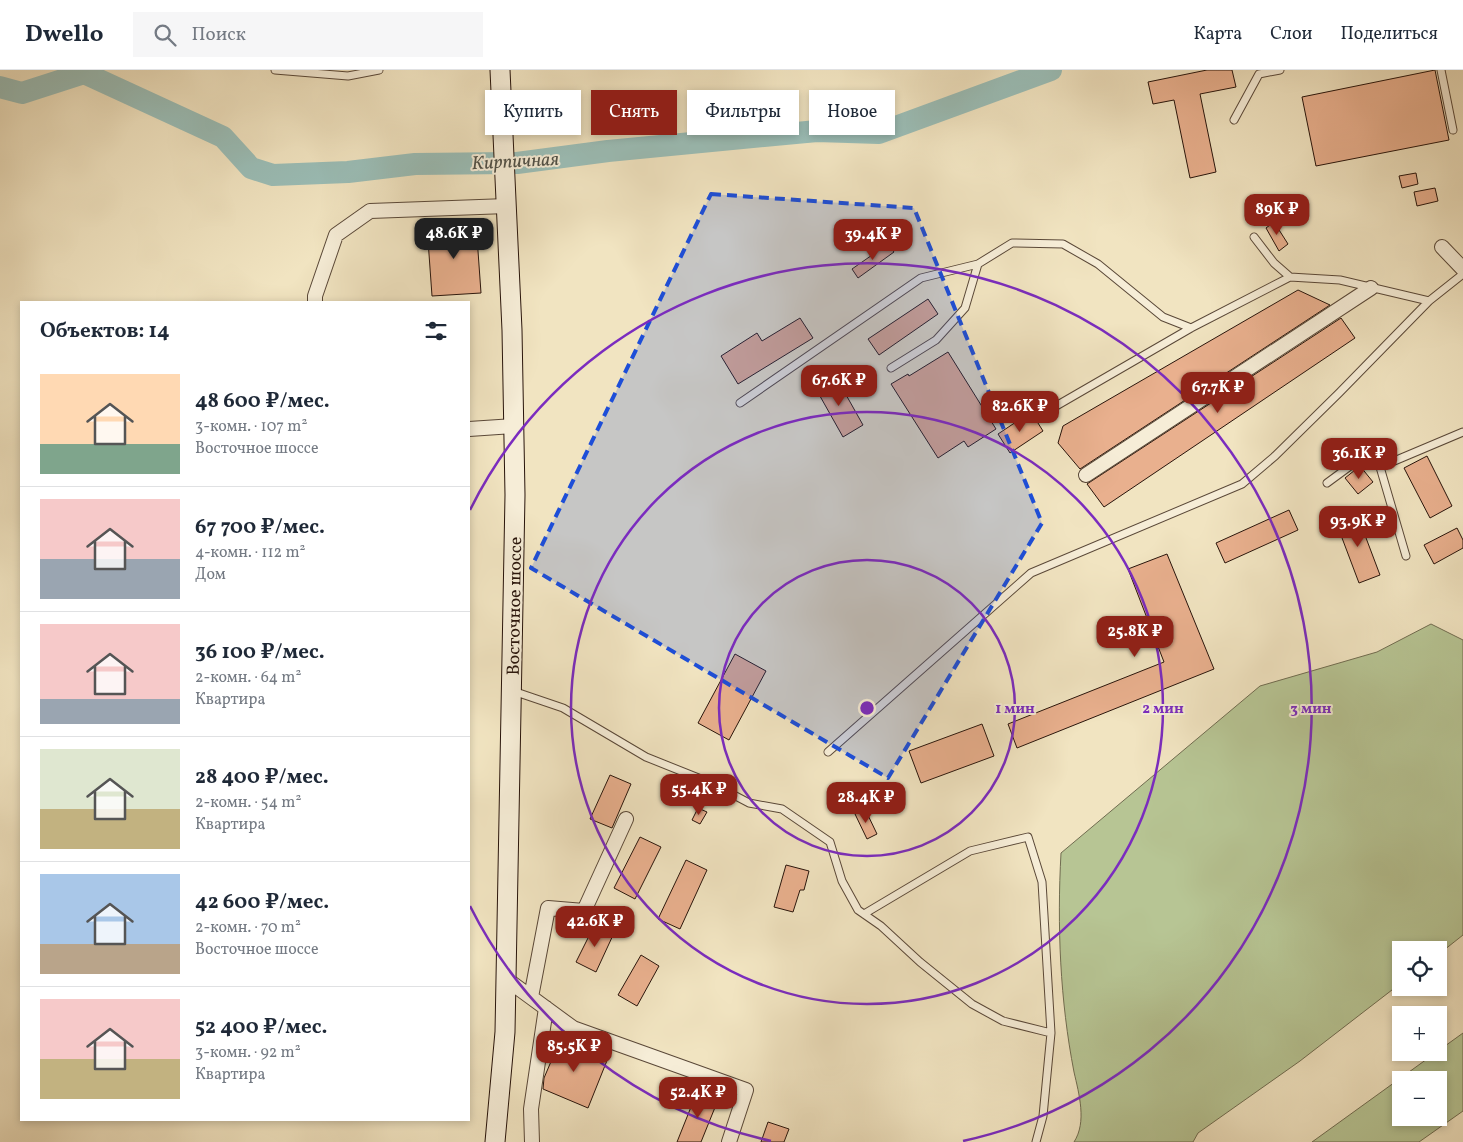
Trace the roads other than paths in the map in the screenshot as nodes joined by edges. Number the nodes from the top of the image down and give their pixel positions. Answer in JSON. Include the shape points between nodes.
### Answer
{"nodes":[{"id":1,"x":275,"y":70,"type":"edge"},
{"id":2,"x":379,"y":70,"type":"edge"},
{"id":3,"x":500,"y":70,"type":"edge"},
{"id":4,"x":1280,"y":70,"type":"edge"},
{"id":5,"x":1441,"y":70,"type":"edge"},
{"id":6,"x":1234,"y":120,"type":"dead end"},
{"id":7,"x":1453,"y":130,"type":"dead end"},
{"id":8,"x":506,"y":206,"type":"junction"},
{"id":9,"x":1254,"y":237,"type":"dead end"},
{"id":10,"x":1442,"y":247,"type":"dead end"},
{"id":11,"x":978,"y":264,"type":"junction"},
{"id":12,"x":1463,"y":269,"type":"edge"},
{"id":13,"x":1463,"y":274,"type":"edge"},
{"id":14,"x":1290,"y":277,"type":"junction"},
{"id":15,"x":1370,"y":288,"type":"junction"},
{"id":16,"x":315,"y":301,"type":"edge"},
{"id":17,"x":1429,"y":301,"type":"junction"},
{"id":18,"x":1191,"y":328,"type":"junction"},
{"id":19,"x":890,"y":368,"type":"dead end"},
{"id":20,"x":740,"y":403,"type":"dead end"},
{"id":21,"x":1044,"y":413,"type":"dead end"},
{"id":22,"x":514,"y":426,"type":"junction"},
{"id":23,"x":470,"y":429,"type":"edge"},
{"id":24,"x":1463,"y":432,"type":"edge"},
{"id":25,"x":1380,"y":467,"type":"junction"},
{"id":26,"x":1086,"y":475,"type":"dead end"},
{"id":27,"x":1327,"y":483,"type":"dead end"},
{"id":28,"x":1406,"y":556,"type":"dead end"},
{"id":29,"x":513,"y":691,"type":"junction"},
{"id":30,"x":828,"y":752,"type":"dead end"},
{"id":31,"x":626,"y":820,"type":"dead end"},
{"id":32,"x":864,"y":914,"type":"junction"},
{"id":33,"x":506,"y":979,"type":"junction"},
{"id":34,"x":531,"y":997,"type":"junction"},
{"id":35,"x":546,"y":1008,"type":"junction"},
{"id":36,"x":1051,"y":1033,"type":"junction"},
{"id":37,"x":495,"y":1142,"type":"edge"},
{"id":38,"x":532,"y":1142,"type":"edge"},
{"id":39,"x":729,"y":1142,"type":"edge"},
{"id":40,"x":1036,"y":1142,"type":"edge"}],
"edges":[{"from":1,"to":2,"type":"lane","via":[[348,76]]},
{"from":3,"to":8,"type":"street","name":"Восточное шоссе"},
{"from":4,"to":6,"type":"lane","via":[[1259,74]]},
{"from":5,"to":7,"type":"lane"},
{"from":8,"to":16,"type":"street","via":[[370,211],[336,235]]},
{"from":8,"to":22,"type":"street","name":"Восточное шоссе"},
{"from":9,"to":14,"type":"lane","via":[[1274,263]]},
{"from":10,"to":12,"type":"street"},
{"from":11,"to":18,"type":"lane","via":[[1012,243],[1063,244],[1098,264],[1163,317]]},
{"from":11,"to":19,"type":"lane","via":[[965,308],[936,340]]},
{"from":11,"to":20,"type":"lane","via":[[921,278]]},
{"from":13,"to":17,"type":"lane"},
{"from":14,"to":15,"type":"lane","via":[[1340,280]]},
{"from":14,"to":18,"type":"lane"},
{"from":15,"to":17,"type":"lane"},
{"from":15,"to":26,"type":"street"},
{"from":17,"to":30,"type":"lane","via":[[1275,456],[1242,484],[1031,573]]},
{"from":18,"to":21,"type":"lane"},
{"from":22,"to":23,"type":"street"},
{"from":22,"to":29,"type":"street","name":"Восточное шоссе"},
{"from":24,"to":25,"type":"lane"},
{"from":25,"to":27,"type":"lane","via":[[1361,458]]},
{"from":25,"to":28,"type":"lane"},
{"from":29,"to":32,"type":"lane","via":[[563,708],[646,757],[750,802],[782,809],[830,842],[842,881],[858,910]]},
{"from":29,"to":33,"type":"street","name":"Восточное шоссе"},
{"from":31,"to":34,"type":"street","via":[[584,911],[548,908]]},
{"from":32,"to":36,"type":"lane","via":[[972,1004],[1003,1021]]},
{"from":32,"to":36,"type":"lane","via":[[970,851],[1028,837],[1042,882]]},
{"from":33,"to":34,"type":"street"},
{"from":33,"to":37,"type":"street","name":"Восточное шоссе","via":[[505,1032]]},
{"from":34,"to":35,"type":"street"},
{"from":35,"to":38,"type":"street","via":[[531,1109]]},
{"from":35,"to":39,"type":"street","via":[[573,1028],[746,1090]]},
{"from":36,"to":40,"type":"lane"}]}
